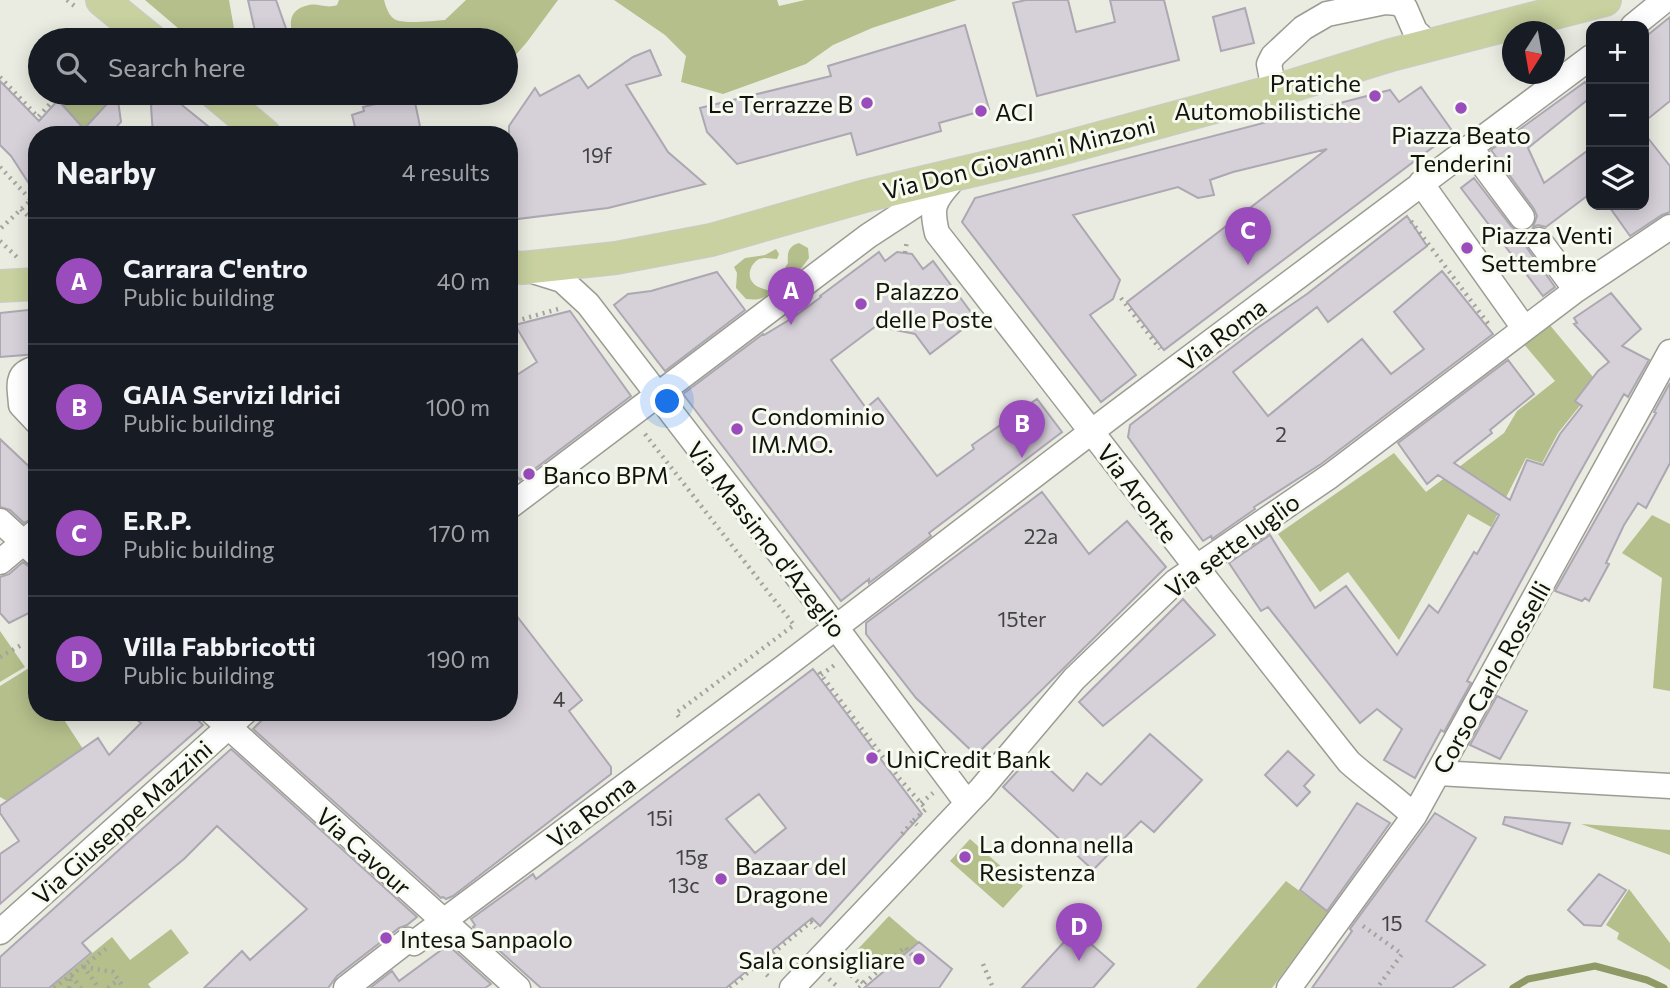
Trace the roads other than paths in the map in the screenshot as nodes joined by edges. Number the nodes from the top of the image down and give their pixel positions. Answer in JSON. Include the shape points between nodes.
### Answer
{"nodes":[{"id":1,"x":102,"y":0,"type":"edge"},
{"id":2,"x":1665,"y":0,"type":"edge"},
{"id":3,"x":1592,"y":2,"type":"edge"},
{"id":4,"x":1639,"y":21,"type":"edge"},
{"id":5,"x":136,"y":28,"type":"edge"},
{"id":6,"x":1431,"y":46,"type":"junction"},
{"id":7,"x":1586,"y":61,"type":"edge"},
{"id":8,"x":1274,"y":90,"type":"junction"},
{"id":9,"x":229,"y":105,"type":"edge"},
{"id":10,"x":254,"y":126,"type":"edge"},
{"id":11,"x":1470,"y":147,"type":"junction"},
{"id":12,"x":959,"y":178,"type":"junction"},
{"id":13,"x":1425,"y":189,"type":"junction"},
{"id":14,"x":1522,"y":217,"type":"dead end"},
{"id":15,"x":1670,"y":227,"type":"edge"},
{"id":16,"x":1539,"y":240,"type":"dead end"},
{"id":17,"x":518,"y":267,"type":"edge"},
{"id":18,"x":518,"y":267,"type":"edge"},
{"id":19,"x":28,"y":284,"type":"edge"},
{"id":20,"x":0,"y":286,"type":"edge"},
{"id":21,"x":1576,"y":290,"type":"junction"},
{"id":22,"x":1524,"y":328,"type":"junction"},
{"id":23,"x":1670,"y":352,"type":"edge"},
{"id":24,"x":28,"y":370,"type":"edge"},
{"id":25,"x":656,"y":396,"type":"junction"},
{"id":26,"x":28,"y":412,"type":"edge"},
{"id":27,"x":1092,"y":431,"type":"junction"},
{"id":28,"x":518,"y":495,"type":"edge"},
{"id":29,"x":0,"y":522,"type":"edge"},
{"id":30,"x":28,"y":540,"type":"edge"},
{"id":31,"x":28,"y":545,"type":"edge"},
{"id":32,"x":0,"y":562,"type":"edge"},
{"id":33,"x":1194,"y":567,"type":"junction"},
{"id":34,"x":835,"y":622,"type":"junction"},
{"id":35,"x":224,"y":721,"type":"edge"},
{"id":36,"x":232,"y":721,"type":"edge"},
{"id":37,"x":1438,"y":773,"type":"junction"},
{"id":38,"x":1670,"y":786,"type":"edge"},
{"id":39,"x":967,"y":803,"type":"junction"},
{"id":40,"x":1414,"y":816,"type":"junction"},
{"id":41,"x":443,"y":921,"type":"junction"},
{"id":42,"x":0,"y":932,"type":"edge"},
{"id":43,"x":782,"y":980,"type":"edge"},
{"id":44,"x":346,"y":988,"type":"edge"},
{"id":45,"x":517,"y":988,"type":"edge"},
{"id":46,"x":1289,"y":988,"type":"edge"}],
"edges":[{"from":1,"to":5,"type":"main road"},
{"from":2,"to":4,"type":"street"},
{"from":3,"to":6,"type":"main road","name":"Via Don Giovanni Minzoni"},
{"from":6,"to":8,"type":"main road","name":"Via Don Giovanni Minzoni"},
{"from":6,"to":8,"type":"street","via":[[1415,31],[1398,3],[1327,14],[1303,28],[1273,56],[1269,64]]},
{"from":7,"to":11,"type":"street","name":"Via Roma"},
{"from":8,"to":12,"type":"main road","name":"Via Don Giovanni Minzoni"},
{"from":9,"to":10,"type":"main road"},
{"from":11,"to":13,"type":"street","name":"Via Roma"},
{"from":11,"to":14,"type":"street"},
{"from":12,"to":17,"type":"main road","name":"Via Don Giovanni Minzoni","via":[[865,196],[711,240],[616,258]]},
{"from":12,"to":25,"type":"street","via":[[868,236]]},
{"from":12,"to":27,"type":"street","name":"Via Aronte","via":[[936,199],[937,233]]},
{"from":13,"to":22,"type":"street"},
{"from":13,"to":27,"type":"street","name":"Via Roma"},
{"from":15,"to":21,"type":"street","name":"Via sette luglio"},
{"from":16,"to":21,"type":"street"},
{"from":18,"to":25,"type":"street","name":"Via Massimo d'Azeglio","via":[[551,275],[568,285],[588,304]]},
{"from":19,"to":20,"type":"main road"},
{"from":21,"to":22,"type":"street","name":"Via sette luglio"},
{"from":22,"to":33,"type":"street","name":"Via sette luglio","via":[[1330,476]]},
{"from":23,"to":37,"type":"street","name":"Corso Carlo Rosselli"},
{"from":24,"to":26,"type":"street","via":[[20,383],[21,405]]},
{"from":25,"to":28,"type":"street"},
{"from":25,"to":34,"type":"street","name":"Via Massimo d'Azeglio"},
{"from":27,"to":33,"type":"street","name":"Via Aronte"},
{"from":27,"to":34,"type":"street","name":"Via Roma"},
{"from":29,"to":30,"type":"street"},
{"from":31,"to":32,"type":"street"},
{"from":33,"to":39,"type":"street","name":"Via sette luglio","via":[[1074,679]]},
{"from":33,"to":40,"type":"street","name":"Via Aronte","via":[[1349,762]]},
{"from":34,"to":39,"type":"street","name":"Via Massimo d'Azeglio"},
{"from":34,"to":41,"type":"street","name":"Via Roma","via":[[784,667],[692,734],[632,793]]},
{"from":35,"to":42,"type":"street","name":"Via Giuseppe Mazzini"},
{"from":36,"to":41,"type":"street","name":"Via Cavour"},
{"from":37,"to":38,"type":"street"},
{"from":37,"to":40,"type":"street","name":"Corso Carlo Rosselli"},
{"from":39,"to":43,"type":"street","name":"Via sette luglio"},
{"from":40,"to":46,"type":"street","name":"Corso Carlo Rosselli"},
{"from":41,"to":44,"type":"street","name":"Via Roma","via":[[414,943],[408,940]]},
{"from":41,"to":45,"type":"street","name":"Via Cavour"}]}
